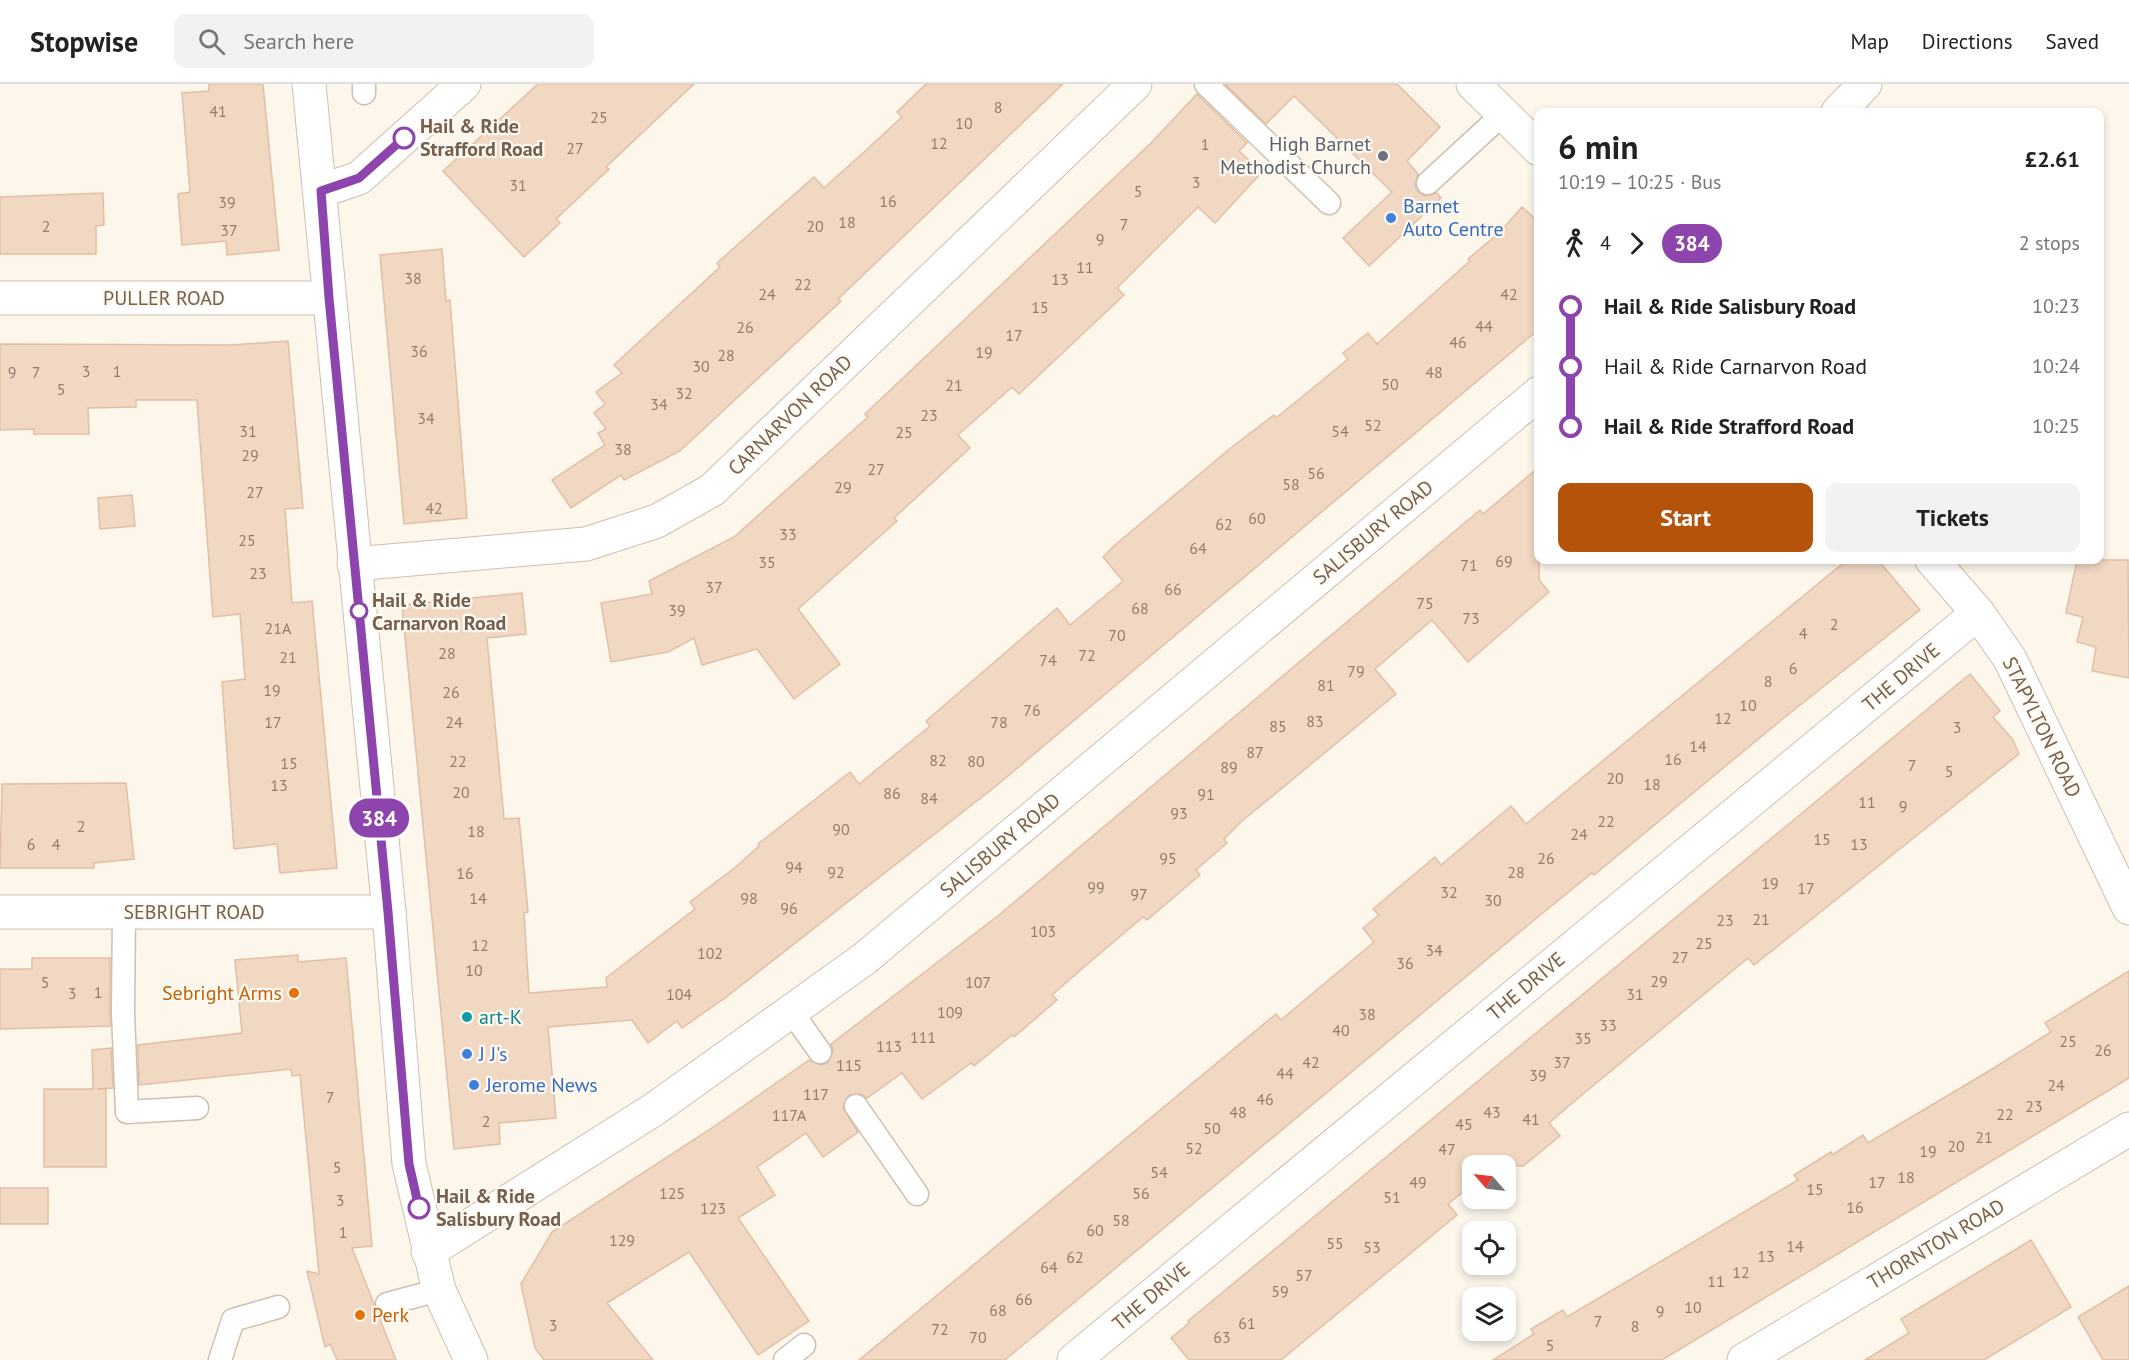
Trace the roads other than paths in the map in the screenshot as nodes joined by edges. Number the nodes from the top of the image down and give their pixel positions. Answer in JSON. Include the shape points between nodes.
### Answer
{"nodes":[{"id":1,"x":309,"y":84,"type":"edge"},
{"id":2,"x":1135,"y":84,"type":"edge"},
{"id":3,"x":1206,"y":84,"type":"edge"},
{"id":4,"x":1473,"y":84,"type":"edge"},
{"id":5,"x":456,"y":86,"type":"edge"},
{"id":6,"x":1503,"y":114,"type":"junction"},
{"id":7,"x":1534,"y":144,"type":"edge"},
{"id":8,"x":1428,"y":183,"type":"dead end"},
{"id":9,"x":321,"y":191,"type":"junction"},
{"id":10,"x":1329,"y":203,"type":"dead end"},
{"id":11,"x":0,"y":298,"type":"edge"},
{"id":12,"x":329,"y":298,"type":"junction"},
{"id":13,"x":1534,"y":397,"type":"edge"},
{"id":14,"x":354,"y":564,"type":"junction"},
{"id":15,"x":1935,"y":564,"type":"edge"},
{"id":16,"x":1978,"y":613,"type":"junction"},
{"id":17,"x":2129,"y":908,"type":"edge"},
{"id":18,"x":0,"y":912,"type":"edge"},
{"id":19,"x":124,"y":912,"type":"junction"},
{"id":20,"x":388,"y":912,"type":"junction"},
{"id":21,"x":791,"y":1011,"type":"junction"},
{"id":22,"x":820,"y":1052,"type":"dead end"},
{"id":23,"x":856,"y":1106,"type":"dead end"},
{"id":24,"x":197,"y":1108,"type":"dead end"},
{"id":25,"x":2129,"y":1129,"type":"edge"},
{"id":26,"x":917,"y":1194,"type":"dead end"},
{"id":27,"x":428,"y":1252,"type":"junction"},
{"id":28,"x":440,"y":1290,"type":"junction"},
{"id":29,"x":387,"y":1304,"type":"dead end"},
{"id":30,"x":278,"y":1307,"type":"dead end"},
{"id":31,"x":804,"y":1345,"type":"dead end"},
{"id":32,"x":1755,"y":1357,"type":"edge"},
{"id":33,"x":220,"y":1360,"type":"edge"},
{"id":34,"x":471,"y":1360,"type":"edge"},
{"id":35,"x":785,"y":1360,"type":"edge"},
{"id":36,"x":1074,"y":1360,"type":"edge"}],
"edges":[{"from":1,"to":9,"type":"street"},
{"from":2,"to":14,"type":"street","name":"CARNARVON ROAD","via":[[712,490],[657,521],[586,544]]},
{"from":3,"to":10,"type":"lane"},
{"from":4,"to":6,"type":"street"},
{"from":5,"to":9,"type":"street","via":[[359,178]]},
{"from":6,"to":7,"type":"street"},
{"from":6,"to":8,"type":"lane"},
{"from":9,"to":12,"type":"street"},
{"from":11,"to":12,"type":"street","name":"PULLER ROAD"},
{"from":12,"to":14,"type":"street"},
{"from":13,"to":21,"type":"street","name":"SALISBURY ROAD","via":[[864,959]]},
{"from":14,"to":20,"type":"street"},
{"from":15,"to":16,"type":"street","name":"STAPYLTON ROAD"},
{"from":16,"to":17,"type":"street","name":"STAPYLTON ROAD","via":[[2031,698]]},
{"from":16,"to":36,"type":"street","name":"THE DRIVE"},
{"from":18,"to":19,"type":"street","name":"SEBRIGHT ROAD"},
{"from":19,"to":20,"type":"street","name":"SEBRIGHT ROAD"},
{"from":19,"to":24,"type":"lane","via":[[127,1112]]},
{"from":20,"to":27,"type":"street","via":[[409,1164]]},
{"from":21,"to":22,"type":"lane"},
{"from":21,"to":27,"type":"street","name":"SALISBURY ROAD","via":[[653,1110]]},
{"from":23,"to":26,"type":"lane"},
{"from":25,"to":32,"type":"street","name":"THORNTON ROAD"},
{"from":27,"to":28,"type":"street"},
{"from":28,"to":29,"type":"lane"},
{"from":28,"to":34,"type":"street"},
{"from":30,"to":33,"type":"lane","via":[[233,1320]]},
{"from":31,"to":35,"type":"lane"}]}
